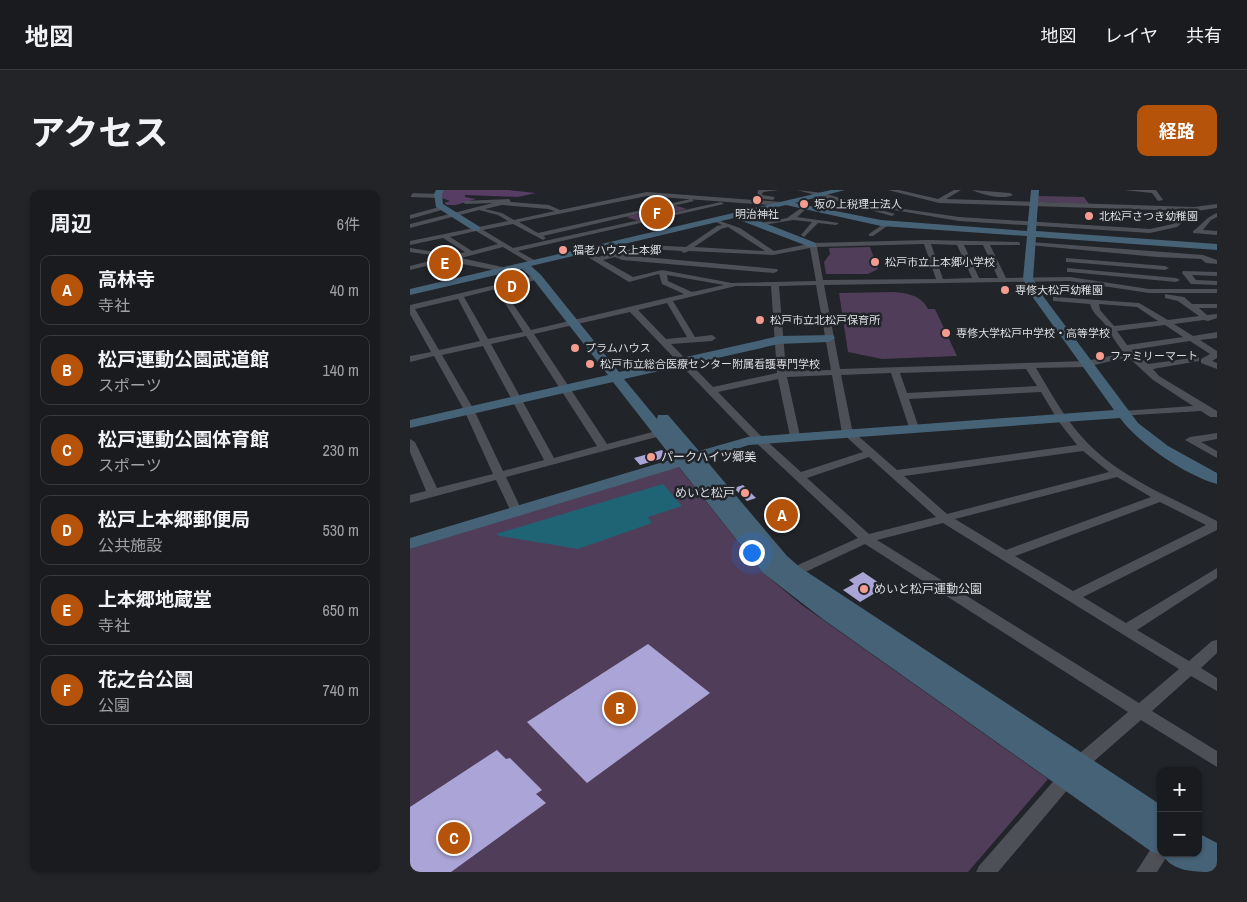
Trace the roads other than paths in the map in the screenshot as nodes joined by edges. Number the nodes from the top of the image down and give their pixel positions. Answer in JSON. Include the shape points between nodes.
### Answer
{"nodes":[{"id":1,"x":688,"y":190,"type":"edge"},
{"id":2,"x":776,"y":190,"type":"edge"},
{"id":3,"x":800,"y":190,"type":"edge"},
{"id":4,"x":841,"y":190,"type":"edge"},
{"id":5,"x":892,"y":190,"type":"edge"},
{"id":6,"x":958,"y":190,"type":"edge"},
{"id":7,"x":975,"y":190,"type":"edge"},
{"id":8,"x":991,"y":190,"type":"edge"},
{"id":9,"x":1127,"y":190,"type":"edge"},
{"id":10,"x":722,"y":191,"type":"edge"},
{"id":11,"x":902,"y":191,"type":"edge"},
{"id":12,"x":652,"y":192,"type":"edge"},
{"id":13,"x":984,"y":192,"type":"junction"},
{"id":14,"x":439,"y":193,"type":"edge"},
{"id":15,"x":410,"y":195,"type":"edge"},
{"id":16,"x":822,"y":195,"type":"junction"},
{"id":17,"x":1013,"y":195,"type":"dead end"},
{"id":18,"x":675,"y":196,"type":"junction"},
{"id":19,"x":914,"y":196,"type":"junction"},
{"id":20,"x":1034,"y":196,"type":"edge"},
{"id":21,"x":1087,"y":197,"type":"dead end"},
{"id":22,"x":704,"y":198,"type":"junction"},
{"id":23,"x":715,"y":199,"type":"junction"},
{"id":24,"x":1151,"y":199,"type":"dead end"},
{"id":25,"x":1160,"y":200,"type":"junction"},
{"id":26,"x":1170,"y":200,"type":"dead end"},
{"id":27,"x":733,"y":201,"type":"junction"},
{"id":28,"x":940,"y":201,"type":"junction"},
{"id":29,"x":1198,"y":201,"type":"dead end"},
{"id":30,"x":465,"y":202,"type":"dead end"},
{"id":31,"x":647,"y":202,"type":"dead end"},
{"id":32,"x":966,"y":202,"type":"junction"},
{"id":33,"x":982,"y":202,"type":"junction"},
{"id":34,"x":1217,"y":202,"type":"edge"},
{"id":35,"x":503,"y":203,"type":"junction"},
{"id":36,"x":852,"y":203,"type":"junction"},
{"id":37,"x":997,"y":203,"type":"junction"},
{"id":38,"x":596,"y":204,"type":"junction"},
{"id":39,"x":676,"y":204,"type":"junction"},
{"id":40,"x":777,"y":204,"type":"junction"},
{"id":41,"x":1071,"y":205,"type":"junction"},
{"id":42,"x":1092,"y":206,"type":"junction"},
{"id":43,"x":1106,"y":206,"type":"junction"},
{"id":44,"x":1217,"y":206,"type":"edge"},
{"id":45,"x":443,"y":208,"type":"junction"},
{"id":46,"x":804,"y":208,"type":"junction"},
{"id":47,"x":1194,"y":209,"type":"junction"},
{"id":48,"x":481,"y":210,"type":"junction"},
{"id":49,"x":690,"y":210,"type":"junction"},
{"id":50,"x":562,"y":211,"type":"junction"},
{"id":51,"x":895,"y":212,"type":"junction"},
{"id":52,"x":923,"y":214,"type":"junction"},
{"id":53,"x":735,"y":215,"type":"junction"},
{"id":54,"x":456,"y":216,"type":"junction"},
{"id":55,"x":622,"y":216,"type":"junction"},
{"id":56,"x":1214,"y":216,"type":"edge"},
{"id":57,"x":410,"y":217,"type":"edge"},
{"id":58,"x":791,"y":218,"type":"junction"},
{"id":59,"x":716,"y":220,"type":"junction"},
{"id":60,"x":816,"y":221,"type":"junction"},
{"id":61,"x":838,"y":221,"type":"junction"},
{"id":62,"x":993,"y":221,"type":"junction"},
{"id":63,"x":1072,"y":221,"type":"junction"},
{"id":64,"x":512,"y":222,"type":"junction"},
{"id":65,"x":636,"y":223,"type":"junction"},
{"id":66,"x":884,"y":223,"type":"junction"},
{"id":67,"x":758,"y":224,"type":"junction"},
{"id":68,"x":958,"y":224,"type":"junction"},
{"id":69,"x":1180,"y":224,"type":"junction"},
{"id":70,"x":729,"y":225,"type":"junction"},
{"id":71,"x":410,"y":226,"type":"edge"},
{"id":72,"x":533,"y":226,"type":"dead end"},
{"id":73,"x":524,"y":228,"type":"junction"},
{"id":74,"x":478,"y":229,"type":"junction"},
{"id":75,"x":1111,"y":229,"type":"junction"},
{"id":76,"x":1198,"y":230,"type":"junction"},
{"id":77,"x":659,"y":233,"type":"junction"},
{"id":78,"x":1217,"y":233,"type":"edge"},
{"id":79,"x":537,"y":235,"type":"junction"},
{"id":80,"x":804,"y":235,"type":"dead end"},
{"id":81,"x":410,"y":236,"type":"edge"},
{"id":82,"x":444,"y":236,"type":"junction"},
{"id":83,"x":1028,"y":236,"type":"junction"},
{"id":84,"x":826,"y":238,"type":"dead end"},
{"id":85,"x":633,"y":239,"type":"junction"},
{"id":86,"x":1113,"y":240,"type":"junction"},
{"id":87,"x":418,"y":241,"type":"junction"},
{"id":88,"x":549,"y":242,"type":"junction"},
{"id":89,"x":927,"y":242,"type":"junction"},
{"id":90,"x":960,"y":242,"type":"junction"},
{"id":91,"x":410,"y":243,"type":"edge"},
{"id":92,"x":815,"y":243,"type":"junction"},
{"id":93,"x":985,"y":243,"type":"junction"},
{"id":94,"x":857,"y":244,"type":"junction"},
{"id":95,"x":504,"y":245,"type":"junction"},
{"id":96,"x":648,"y":247,"type":"junction"},
{"id":97,"x":1217,"y":247,"type":"edge"},
{"id":98,"x":410,"y":250,"type":"edge"},
{"id":99,"x":686,"y":250,"type":"junction"},
{"id":100,"x":1069,"y":251,"type":"dead end"},
{"id":101,"x":581,"y":252,"type":"junction"},
{"id":102,"x":773,"y":252,"type":"junction"},
{"id":103,"x":471,"y":253,"type":"junction"},
{"id":104,"x":616,"y":255,"type":"junction"},
{"id":105,"x":1161,"y":256,"type":"junction"},
{"id":106,"x":456,"y":257,"type":"junction"},
{"id":107,"x":596,"y":260,"type":"junction"},
{"id":108,"x":1069,"y":260,"type":"junction"},
{"id":109,"x":669,"y":262,"type":"junction"},
{"id":110,"x":531,"y":266,"type":"junction"},
{"id":111,"x":410,"y":268,"type":"edge"},
{"id":112,"x":1165,"y":268,"type":"junction"},
{"id":113,"x":1217,"y":269,"type":"edge"},
{"id":114,"x":504,"y":270,"type":"junction"},
{"id":115,"x":1070,"y":270,"type":"junction"},
{"id":116,"x":774,"y":271,"type":"junction"},
{"id":117,"x":660,"y":272,"type":"junction"},
{"id":118,"x":1028,"y":279,"type":"junction"},
{"id":119,"x":1070,"y":279,"type":"junction"},
{"id":120,"x":940,"y":280,"type":"junction"},
{"id":121,"x":976,"y":280,"type":"junction"},
{"id":122,"x":1004,"y":280,"type":"junction"},
{"id":123,"x":1176,"y":280,"type":"junction"},
{"id":124,"x":819,"y":282,"type":"junction"},
{"id":125,"x":775,"y":283,"type":"junction"},
{"id":126,"x":1217,"y":283,"type":"edge"},
{"id":127,"x":736,"y":284,"type":"junction"},
{"id":128,"x":498,"y":287,"type":"junction"},
{"id":129,"x":1183,"y":290,"type":"dead end"},
{"id":130,"x":1148,"y":291,"type":"junction"},
{"id":131,"x":1217,"y":291,"type":"edge"},
{"id":132,"x":410,"y":292,"type":"edge"},
{"id":133,"x":690,"y":294,"type":"junction"},
{"id":134,"x":460,"y":296,"type":"junction"},
{"id":135,"x":668,"y":299,"type":"junction"},
{"id":136,"x":1056,"y":299,"type":"dead end"},
{"id":137,"x":1094,"y":302,"type":"junction"},
{"id":138,"x":1190,"y":306,"type":"junction"},
{"id":139,"x":1217,"y":306,"type":"edge"},
{"id":140,"x":410,"y":308,"type":"edge"},
{"id":141,"x":631,"y":308,"type":"junction"},
{"id":142,"x":1217,"y":316,"type":"edge"},
{"id":143,"x":1204,"y":317,"type":"junction"},
{"id":144,"x":579,"y":322,"type":"junction"},
{"id":145,"x":1165,"y":322,"type":"junction"},
{"id":146,"x":1217,"y":322,"type":"edge"},
{"id":147,"x":1113,"y":330,"type":"junction"},
{"id":148,"x":528,"y":333,"type":"junction"},
{"id":149,"x":1217,"y":335,"type":"edge"},
{"id":150,"x":712,"y":338,"type":"dead end"},
{"id":151,"x":829,"y":338,"type":"junction"},
{"id":152,"x":1191,"y":338,"type":"junction"},
{"id":153,"x":692,"y":340,"type":"junction"},
{"id":154,"x":779,"y":340,"type":"junction"},
{"id":155,"x":663,"y":342,"type":"junction"},
{"id":156,"x":486,"y":343,"type":"junction"},
{"id":157,"x":1128,"y":351,"type":"junction"},
{"id":158,"x":437,"y":353,"type":"junction"},
{"id":159,"x":1216,"y":355,"type":"edge"},
{"id":160,"x":410,"y":359,"type":"edge"},
{"id":161,"x":1196,"y":359,"type":"dead end"},
{"id":162,"x":682,"y":362,"type":"junction"},
{"id":163,"x":1086,"y":364,"type":"junction"},
{"id":164,"x":1030,"y":366,"type":"junction"},
{"id":165,"x":1217,"y":366,"type":"edge"},
{"id":166,"x":1146,"y":367,"type":"junction"},
{"id":167,"x":895,"y":370,"type":"junction"},
{"id":168,"x":835,"y":372,"type":"junction"},
{"id":169,"x":782,"y":374,"type":"junction"},
{"id":170,"x":622,"y":375,"type":"junction"},
{"id":171,"x":565,"y":388,"type":"junction"},
{"id":172,"x":1045,"y":390,"type":"junction"},
{"id":173,"x":710,"y":391,"type":"junction"},
{"id":174,"x":904,"y":396,"type":"junction"},
{"id":175,"x":516,"y":400,"type":"junction"},
{"id":176,"x":1204,"y":408,"type":"junction"},
{"id":177,"x":469,"y":410,"type":"junction"},
{"id":178,"x":1122,"y":414,"type":"junction"},
{"id":179,"x":1217,"y":414,"type":"edge"},
{"id":180,"x":1062,"y":417,"type":"junction"},
{"id":181,"x":410,"y":424,"type":"edge"},
{"id":182,"x":914,"y":428,"type":"junction"},
{"id":183,"x":663,"y":430,"type":"junction"},
{"id":184,"x":849,"y":432,"type":"junction"},
{"id":185,"x":794,"y":436,"type":"junction"},
{"id":186,"x":1217,"y":436,"type":"edge"},
{"id":187,"x":758,"y":439,"type":"junction"},
{"id":188,"x":410,"y":442,"type":"edge"},
{"id":189,"x":1085,"y":447,"type":"junction"},
{"id":190,"x":604,"y":448,"type":"junction"},
{"id":191,"x":871,"y":454,"type":"junction"},
{"id":192,"x":1217,"y":455,"type":"edge"},
{"id":193,"x":688,"y":458,"type":"junction"},
{"id":194,"x":551,"y":462,"type":"junction"},
{"id":195,"x":1119,"y":473,"type":"junction"},
{"id":196,"x":893,"y":474,"type":"junction"},
{"id":197,"x":500,"y":475,"type":"junction"},
{"id":198,"x":798,"y":477,"type":"junction"},
{"id":199,"x":1217,"y":479,"type":"edge"},
{"id":200,"x":433,"y":493,"type":"junction"},
{"id":201,"x":1162,"y":497,"type":"junction"},
{"id":202,"x":410,"y":499,"type":"edge"},
{"id":203,"x":516,"y":511,"type":"junction"},
{"id":204,"x":944,"y":518,"type":"junction"},
{"id":205,"x":1216,"y":525,"type":"edge"},
{"id":206,"x":866,"y":538,"type":"junction"},
{"id":207,"x":410,"y":544,"type":"edge"},
{"id":208,"x":1004,"y":555,"type":"junction"},
{"id":209,"x":794,"y":572,"type":"junction"},
{"id":210,"x":1217,"y":572,"type":"edge"},
{"id":211,"x":1072,"y":597,"type":"junction"},
{"id":212,"x":837,"y":610,"type":"junction"},
{"id":213,"x":1126,"y":630,"type":"junction"},
{"id":214,"x":1217,"y":645,"type":"edge"},
{"id":215,"x":1189,"y":669,"type":"junction"},
{"id":216,"x":1217,"y":685,"type":"edge"},
{"id":217,"x":1140,"y":713,"type":"junction"},
{"id":218,"x":1217,"y":760,"type":"edge"},
{"id":219,"x":1073,"y":771,"type":"junction"},
{"id":220,"x":1157,"y":818,"type":"edge"},
{"id":221,"x":1157,"y":841,"type":"edge"},
{"id":222,"x":1202,"y":848,"type":"edge"},
{"id":223,"x":1157,"y":856,"type":"edge"},
{"id":224,"x":1180,"y":857,"type":"edge"},
{"id":225,"x":1217,"y":857,"type":"edge"},
{"id":226,"x":986,"y":872,"type":"edge"},
{"id":227,"x":1146,"y":872,"type":"edge"},
{"id":228,"x":1202,"y":872,"type":"edge"}],
"edges":[{"from":1,"to":18,"type":"street"},
{"from":2,"to":40,"type":"street","via":[[760,190],[759,197],[785,199]]},
{"from":3,"to":16,"type":"street"},
{"from":4,"to":16,"type":"street"},
{"from":5,"to":11,"type":"street"},
{"from":6,"to":28,"type":"street"},
{"from":7,"to":13,"type":"street"},
{"from":8,"to":13,"type":"street"},
{"from":9,"to":25,"type":"street","via":[[1154,191]]},
{"from":10,"to":23,"type":"street"},
{"from":11,"to":19,"type":"street"},
{"from":12,"to":18,"type":"street"},
{"from":12,"to":38,"type":"street"},
{"from":13,"to":17,"type":"street"},
{"from":13,"to":33,"type":"street"},
{"from":14,"to":15,"type":"street"},
{"from":14,"to":45,"type":"street","via":[[439,205]]},
{"from":16,"to":36,"type":"street"},
{"from":16,"to":40,"type":"street"},
{"from":18,"to":22,"type":"street"},
{"from":18,"to":31,"type":"street"},
{"from":19,"to":28,"type":"street"},
{"from":19,"to":51,"type":"street"},
{"from":20,"to":37,"type":"street"},
{"from":20,"to":41,"type":"street"},
{"from":20,"to":83,"type":"street"},
{"from":21,"to":42,"type":"street"},
{"from":22,"to":23,"type":"street"},
{"from":22,"to":39,"type":"street"},
{"from":23,"to":27,"type":"street"},
{"from":24,"to":25,"type":"street"},
{"from":25,"to":26,"type":"street"},
{"from":27,"to":40,"type":"street"},
{"from":27,"to":49,"type":"street"},
{"from":28,"to":32,"type":"street"},
{"from":28,"to":52,"type":"street"},
{"from":29,"to":34,"type":"street"},
{"from":30,"to":35,"type":"street","via":[[509,201]]},
{"from":32,"to":33,"type":"street"},
{"from":32,"to":68,"type":"street"},
{"from":33,"to":37,"type":"street"},
{"from":35,"to":48,"type":"street"},
{"from":35,"to":50,"type":"street"},
{"from":36,"to":51,"type":"street"},
{"from":36,"to":61,"type":"street"},
{"from":37,"to":62,"type":"street"},
{"from":38,"to":50,"type":"street"},
{"from":38,"to":55,"type":"street"},
{"from":39,"to":49,"type":"street"},
{"from":39,"to":55,"type":"street"},
{"from":40,"to":46,"type":"street"},
{"from":40,"to":53,"type":"street"},
{"from":41,"to":42,"type":"street"},
{"from":41,"to":63,"type":"street"},
{"from":42,"to":43,"type":"street"},
{"from":43,"to":47,"type":"street"},
{"from":43,"to":75,"type":"street"},
{"from":44,"to":47,"type":"street"},
{"from":45,"to":54,"type":"street"},
{"from":45,"to":57,"type":"street"},
{"from":46,"to":58,"type":"street"},
{"from":46,"to":61,"type":"street"},
{"from":47,"to":56,"type":"street"},
{"from":47,"to":69,"type":"street"},
{"from":48,"to":54,"type":"street"},
{"from":48,"to":64,"type":"street","via":[[500,214]]},
{"from":49,"to":65,"type":"street"},
{"from":50,"to":64,"type":"street"},
{"from":51,"to":52,"type":"street"},
{"from":51,"to":66,"type":"street"},
{"from":52,"to":68,"type":"street"},
{"from":53,"to":59,"type":"street"},
{"from":53,"to":67,"type":"street"},
{"from":54,"to":71,"type":"street"},
{"from":54,"to":74,"type":"street"},
{"from":55,"to":65,"type":"street"},
{"from":55,"to":79,"type":"street"},
{"from":56,"to":76,"type":"street"},
{"from":58,"to":60,"type":"street"},
{"from":58,"to":67,"type":"street"},
{"from":59,"to":70,"type":"street"},
{"from":59,"to":77,"type":"street"},
{"from":60,"to":61,"type":"street"},
{"from":60,"to":80,"type":"street"},
{"from":61,"to":66,"type":"street"},
{"from":62,"to":68,"type":"street"},
{"from":62,"to":83,"type":"street"},
{"from":63,"to":75,"type":"street"},
{"from":63,"to":83,"type":"street"},
{"from":64,"to":73,"type":"street"},
{"from":64,"to":74,"type":"street"},
{"from":65,"to":77,"type":"street"},
{"from":65,"to":88,"type":"street"},
{"from":66,"to":68,"type":"street"},
{"from":66,"to":94,"type":"street"},
{"from":67,"to":92,"type":"street"},
{"from":68,"to":83,"type":"street"},
{"from":69,"to":75,"type":"street","via":[[1156,231]]},
{"from":69,"to":76,"type":"street"},
{"from":70,"to":99,"type":"street","via":[[719,227]]},
{"from":70,"to":102,"type":"street"},
{"from":72,"to":73,"type":"street"},
{"from":73,"to":79,"type":"street"},
{"from":74,"to":82,"type":"street"},
{"from":74,"to":95,"type":"street"},
{"from":75,"to":86,"type":"street"},
{"from":76,"to":78,"type":"street"},
{"from":77,"to":85,"type":"street"},
{"from":79,"to":88,"type":"street"},
{"from":81,"to":87,"type":"street"},
{"from":82,"to":87,"type":"street"},
{"from":82,"to":103,"type":"street"},
{"from":83,"to":86,"type":"street"},
{"from":83,"to":93,"type":"street"},
{"from":83,"to":105,"type":"street"},
{"from":83,"to":118,"type":"street"},
{"from":84,"to":92,"type":"street"},
{"from":85,"to":96,"type":"street"},
{"from":85,"to":101,"type":"street"},
{"from":86,"to":97,"type":"street"},
{"from":87,"to":91,"type":"street"},
{"from":88,"to":110,"type":"street"},
{"from":89,"to":90,"type":"street"},
{"from":89,"to":94,"type":"street"},
{"from":89,"to":120,"type":"street"},
{"from":90,"to":93,"type":"street"},
{"from":90,"to":121,"type":"street"},
{"from":92,"to":94,"type":"street"},
{"from":92,"to":102,"type":"street"},
{"from":92,"to":124,"type":"street"},
{"from":93,"to":122,"type":"street"},
{"from":95,"to":103,"type":"street"},
{"from":95,"to":110,"type":"street"},
{"from":96,"to":99,"type":"street"},
{"from":96,"to":104,"type":"street"},
{"from":98,"to":106,"type":"street"},
{"from":99,"to":102,"type":"street"},
{"from":99,"to":109,"type":"street"},
{"from":100,"to":108,"type":"street"},
{"from":101,"to":107,"type":"street"},
{"from":101,"to":110,"type":"street"},
{"from":102,"to":116,"type":"street"},
{"from":103,"to":106,"type":"street"},
{"from":104,"to":107,"type":"street"},
{"from":104,"to":109,"type":"street"},
{"from":105,"to":112,"type":"street"},
{"from":105,"to":113,"type":"street","via":[[1203,257]]},
{"from":106,"to":111,"type":"street"},
{"from":106,"to":114,"type":"street","via":[[460,261]]},
{"from":107,"to":117,"type":"street","via":[[632,280]]},
{"from":108,"to":112,"type":"street"},
{"from":108,"to":115,"type":"street"},
{"from":109,"to":116,"type":"street"},
{"from":109,"to":117,"type":"street"},
{"from":110,"to":114,"type":"street"},
{"from":110,"to":128,"type":"street"},
{"from":110,"to":144,"type":"street"},
{"from":112,"to":123,"type":"street"},
{"from":113,"to":126,"type":"street","via":[[1186,273],[1194,282]]},
{"from":114,"to":132,"type":"street"},
{"from":115,"to":119,"type":"street"},
{"from":115,"to":123,"type":"street"},
{"from":116,"to":125,"type":"street"},
{"from":117,"to":127,"type":"street"},
{"from":117,"to":133,"type":"street","via":[[666,282]]},
{"from":118,"to":119,"type":"street"},
{"from":118,"to":122,"type":"street"},
{"from":118,"to":163,"type":"street"},
{"from":119,"to":130,"type":"street"},
{"from":120,"to":121,"type":"street"},
{"from":120,"to":124,"type":"street"},
{"from":121,"to":122,"type":"street"},
{"from":123,"to":129,"type":"street"},
{"from":124,"to":125,"type":"street"},
{"from":124,"to":151,"type":"street"},
{"from":125,"to":127,"type":"street"},
{"from":125,"to":154,"type":"street"},
{"from":127,"to":133,"type":"street"},
{"from":128,"to":134,"type":"street"},
{"from":128,"to":148,"type":"street"},
{"from":130,"to":131,"type":"street"},
{"from":130,"to":138,"type":"street","via":[[1181,299]]},
{"from":133,"to":135,"type":"street"},
{"from":134,"to":140,"type":"street"},
{"from":134,"to":156,"type":"street"},
{"from":135,"to":141,"type":"street"},
{"from":135,"to":153,"type":"street"},
{"from":136,"to":137,"type":"street"},
{"from":137,"to":145,"type":"street","via":[[1139,305]]},
{"from":137,"to":147,"type":"street","via":[[1096,311]]},
{"from":138,"to":139,"type":"street"},
{"from":138,"to":143,"type":"street"},
{"from":140,"to":158,"type":"street"},
{"from":141,"to":144,"type":"street"},
{"from":141,"to":155,"type":"street"},
{"from":142,"to":143,"type":"street"},
{"from":143,"to":145,"type":"street"},
{"from":143,"to":146,"type":"street"},
{"from":144,"to":148,"type":"street"},
{"from":144,"to":170,"type":"street"},
{"from":145,"to":147,"type":"street"},
{"from":145,"to":152,"type":"street"},
{"from":147,"to":157,"type":"street"},
{"from":148,"to":156,"type":"street"},
{"from":148,"to":171,"type":"street"},
{"from":149,"to":152,"type":"street"},
{"from":150,"to":153,"type":"street"},
{"from":151,"to":154,"type":"street"},
{"from":151,"to":168,"type":"street"},
{"from":152,"to":157,"type":"street"},
{"from":152,"to":159,"type":"street"},
{"from":153,"to":155,"type":"street"},
{"from":154,"to":162,"type":"street"},
{"from":154,"to":169,"type":"street"},
{"from":155,"to":162,"type":"street"},
{"from":156,"to":158,"type":"street"},
{"from":156,"to":175,"type":"street"},
{"from":157,"to":163,"type":"street"},
{"from":157,"to":166,"type":"street"},
{"from":158,"to":160,"type":"street"},
{"from":158,"to":177,"type":"street"},
{"from":159,"to":165,"type":"street","via":[[1204,361]]},
{"from":161,"to":166,"type":"street"},
{"from":162,"to":170,"type":"street"},
{"from":162,"to":173,"type":"street"},
{"from":163,"to":164,"type":"street"},
{"from":163,"to":178,"type":"street"},
{"from":164,"to":167,"type":"street"},
{"from":164,"to":172,"type":"street"},
{"from":166,"to":176,"type":"street","via":[[1156,378]]},
{"from":167,"to":168,"type":"street"},
{"from":167,"to":174,"type":"street"},
{"from":168,"to":169,"type":"street"},
{"from":168,"to":184,"type":"street"},
{"from":169,"to":173,"type":"street"},
{"from":169,"to":185,"type":"street"},
{"from":170,"to":171,"type":"street"},
{"from":170,"to":183,"type":"street"},
{"from":171,"to":175,"type":"street"},
{"from":171,"to":190,"type":"street"},
{"from":172,"to":174,"type":"street"},
{"from":172,"to":180,"type":"street"},
{"from":173,"to":187,"type":"street"},
{"from":174,"to":182,"type":"street"},
{"from":175,"to":177,"type":"street"},
{"from":175,"to":194,"type":"street"},
{"from":176,"to":178,"type":"street"},
{"from":176,"to":179,"type":"street"},
{"from":177,"to":181,"type":"street"},
{"from":177,"to":197,"type":"street"},
{"from":178,"to":180,"type":"street"},
{"from":178,"to":199,"type":"street","via":[[1159,448]]},
{"from":180,"to":182,"type":"street"},
{"from":180,"to":189,"type":"street"},
{"from":182,"to":184,"type":"street"},
{"from":183,"to":190,"type":"street"},
{"from":183,"to":193,"type":"street"},
{"from":184,"to":185,"type":"street"},
{"from":184,"to":191,"type":"street"},
{"from":185,"to":187,"type":"street"},
{"from":186,"to":192,"type":"street","via":[[1190,440]]},
{"from":187,"to":193,"type":"street"},
{"from":187,"to":198,"type":"street"},
{"from":188,"to":200,"type":"street"},
{"from":189,"to":195,"type":"street"},
{"from":189,"to":196,"type":"street"},
{"from":190,"to":194,"type":"street"},
{"from":191,"to":196,"type":"street"},
{"from":191,"to":198,"type":"street"},
{"from":193,"to":203,"type":"street"},
{"from":193,"to":209,"type":"street"},
{"from":193,"to":212,"type":"street","via":[[762,561],[786,582]]},
{"from":194,"to":197,"type":"street"},
{"from":195,"to":201,"type":"street"},
{"from":195,"to":204,"type":"street"},
{"from":196,"to":204,"type":"street"},
{"from":197,"to":200,"type":"street"},
{"from":197,"to":203,"type":"street"},
{"from":198,"to":206,"type":"street"},
{"from":200,"to":202,"type":"street"},
{"from":201,"to":205,"type":"street"},
{"from":201,"to":208,"type":"street"},
{"from":203,"to":207,"type":"street"},
{"from":204,"to":206,"type":"street"},
{"from":204,"to":208,"type":"street"},
{"from":205,"to":211,"type":"street"},
{"from":206,"to":209,"type":"street"},
{"from":206,"to":217,"type":"street"},
{"from":208,"to":211,"type":"street"},
{"from":209,"to":212,"type":"street"},
{"from":210,"to":213,"type":"street"},
{"from":211,"to":213,"type":"street"},
{"from":212,"to":219,"type":"street"},
{"from":213,"to":215,"type":"street"},
{"from":214,"to":215,"type":"street"},
{"from":215,"to":216,"type":"street"},
{"from":215,"to":217,"type":"street"},
{"from":217,"to":218,"type":"street"},
{"from":217,"to":219,"type":"street"},
{"from":219,"to":220,"type":"street"},
{"from":219,"to":221,"type":"street"},
{"from":219,"to":226,"type":"street"},
{"from":222,"to":225,"type":"street"},
{"from":223,"to":227,"type":"street"},
{"from":224,"to":228,"type":"street"}]}
